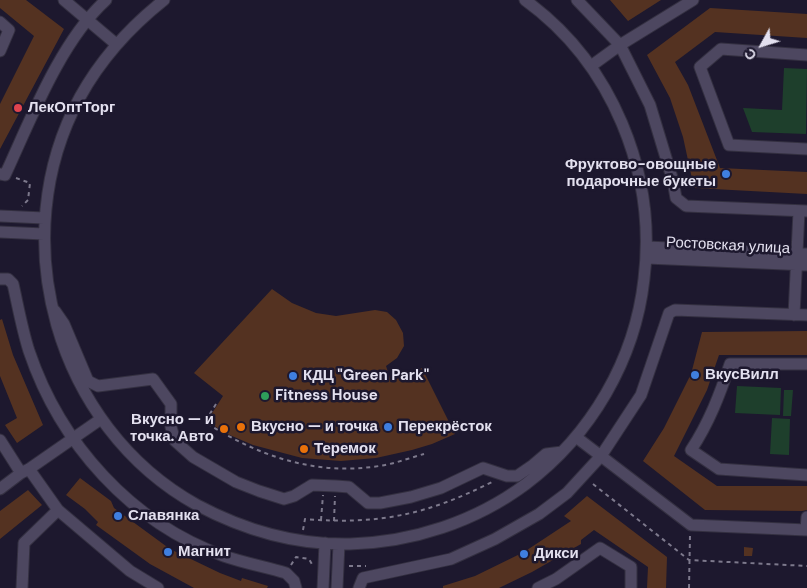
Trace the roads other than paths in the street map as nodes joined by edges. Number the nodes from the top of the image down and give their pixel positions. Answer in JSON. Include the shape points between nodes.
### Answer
{"nodes":[{"id":1,"x":64,"y":0,"type":"edge"},
{"id":2,"x":106,"y":0,"type":"edge"},
{"id":3,"x":164,"y":0,"type":"edge"},
{"id":4,"x":525,"y":0,"type":"edge"},
{"id":5,"x":577,"y":0,"type":"edge"},
{"id":6,"x":694,"y":0,"type":"edge"},
{"id":7,"x":87,"y":20,"type":"junction"},
{"id":8,"x":0,"y":22,"type":"edge"},
{"id":9,"x":116,"y":44,"type":"junction"},
{"id":10,"x":620,"y":45,"type":"junction"},
{"id":11,"x":0,"y":51,"type":"edge"},
{"id":12,"x":807,"y":55,"type":"edge"},
{"id":13,"x":590,"y":66,"type":"junction"},
{"id":14,"x":807,"y":149,"type":"edge"},
{"id":15,"x":2,"y":174,"type":"edge"},
{"id":16,"x":803,"y":211,"type":"edge"},
{"id":17,"x":0,"y":216,"type":"edge"},
{"id":18,"x":44,"y":218,"type":"junction"},
{"id":19,"x":0,"y":232,"type":"edge"},
{"id":20,"x":44,"y":234,"type":"junction"},
{"id":21,"x":647,"y":252,"type":"junction"},
{"id":22,"x":802,"y":260,"type":"edge"},
{"id":23,"x":0,"y":279,"type":"edge"},
{"id":24,"x":51,"y":306,"type":"junction"},
{"id":25,"x":794,"y":315,"type":"junction"},
{"id":26,"x":807,"y":315,"type":"edge"},
{"id":27,"x":807,"y":364,"type":"edge"},
{"id":28,"x":101,"y":420,"type":"junction"},
{"id":29,"x":576,"y":437,"type":"junction"},
{"id":30,"x":74,"y":438,"type":"junction"},
{"id":31,"x":0,"y":440,"type":"edge"},
{"id":32,"x":562,"y":452,"type":"junction"},
{"id":33,"x":600,"y":456,"type":"junction"},
{"id":34,"x":25,"y":471,"type":"junction"},
{"id":35,"x":807,"y":475,"type":"edge"},
{"id":36,"x":0,"y":488,"type":"edge"},
{"id":37,"x":58,"y":510,"type":"junction"},
{"id":38,"x":807,"y":517,"type":"edge"},
{"id":39,"x":807,"y":530,"type":"edge"},
{"id":40,"x":325,"y":543,"type":"junction"},
{"id":41,"x":340,"y":544,"type":"junction"},
{"id":42,"x":22,"y":588,"type":"edge"},
{"id":43,"x":158,"y":588,"type":"edge"},
{"id":44,"x":296,"y":588,"type":"edge"},
{"id":45,"x":323,"y":588,"type":"edge"},
{"id":46,"x":338,"y":588,"type":"edge"},
{"id":47,"x":359,"y":588,"type":"edge"},
{"id":48,"x":538,"y":588,"type":"edge"},
{"id":49,"x":631,"y":588,"type":"edge"}],
"edges":[{"from":1,"to":7,"type":"street"},
{"from":2,"to":7,"type":"street"},
{"from":3,"to":9,"type":"street","name":"Ростовская улица"},
{"from":4,"to":13,"type":"street","name":"Ростовская улица","via":[[566,36]]},
{"from":5,"to":10,"type":"street"},
{"from":6,"to":10,"type":"street"},
{"from":7,"to":9,"type":"street"},
{"from":7,"to":15,"type":"street","via":[[63,55]]},
{"from":8,"to":11,"type":"street","via":[[9,30]]},
{"from":9,"to":18,"type":"street","name":"Ростовская улица","via":[[80,97],[66,126],[48,187]]},
{"from":10,"to":13,"type":"street"},
{"from":10,"to":16,"type":"street","via":[[650,105],[676,198],[686,206]]},
{"from":12,"to":14,"type":"street","via":[[721,49],[700,67],[729,145]]},
{"from":13,"to":21,"type":"street","name":"Ростовская улица","via":[[611,99],[630,143],[645,209]]},
{"from":16,"to":22,"type":"street"},
{"from":17,"to":18,"type":"street"},
{"from":18,"to":20,"type":"street","name":"Ростовская улица"},
{"from":19,"to":20,"type":"street"},
{"from":20,"to":24,"type":"street","name":"Ростовская улица"},
{"from":21,"to":22,"type":"street","name":"Ростовская улица"},
{"from":21,"to":29,"type":"street","name":"Ростовская улица","via":[[633,334],[599,405]]},
{"from":22,"to":25,"type":"street"},
{"from":23,"to":30,"type":"street","via":[[8,279],[13,284],[29,350],[57,415]]},
{"from":24,"to":28,"type":"street","name":"Ростовская улица","via":[[64,352],[80,387]]},
{"from":24,"to":32,"type":"street","via":[[64,324],[88,380],[98,386],[153,379],[171,404],[175,441],[193,457],[236,482],[284,499],[312,485],[336,486],[349,487],[368,503],[380,504],[441,488],[483,468],[517,476],[546,454]]},
{"from":25,"to":26,"type":"street"},
{"from":25,"to":33,"type":"street","via":[[675,310],[670,313],[641,395]]},
{"from":27,"to":35,"type":"street","via":[[730,364],[718,400],[692,450],[720,470]]},
{"from":28,"to":30,"type":"street"},
{"from":28,"to":40,"type":"street","name":"Ростовская улица","via":[[153,475],[192,502],[252,529]]},
{"from":29,"to":32,"type":"street","name":"Ростовская улица"},
{"from":29,"to":33,"type":"street"},
{"from":30,"to":34,"type":"street"},
{"from":30,"to":44,"type":"street","via":[[95,467],[156,521],[223,555],[286,573]]},
{"from":31,"to":34,"type":"street"},
{"from":32,"to":41,"type":"street","name":"Ростовская улица","via":[[517,491],[470,517],[410,537]]},
{"from":33,"to":39,"type":"street","via":[[691,525]]},
{"from":33,"to":47,"type":"street","via":[[567,493],[539,514],[495,539],[451,559],[363,578]]},
{"from":34,"to":36,"type":"street"},
{"from":34,"to":37,"type":"street"},
{"from":37,"to":42,"type":"street","via":[[24,543]]},
{"from":37,"to":43,"type":"street","via":[[130,571]]},
{"from":38,"to":39,"type":"street"},
{"from":40,"to":41,"type":"street","name":"Ростовская улица"},
{"from":40,"to":45,"type":"street"},
{"from":41,"to":46,"type":"street"},
{"from":48,"to":49,"type":"street","via":[[600,548],[631,567]]}]}
